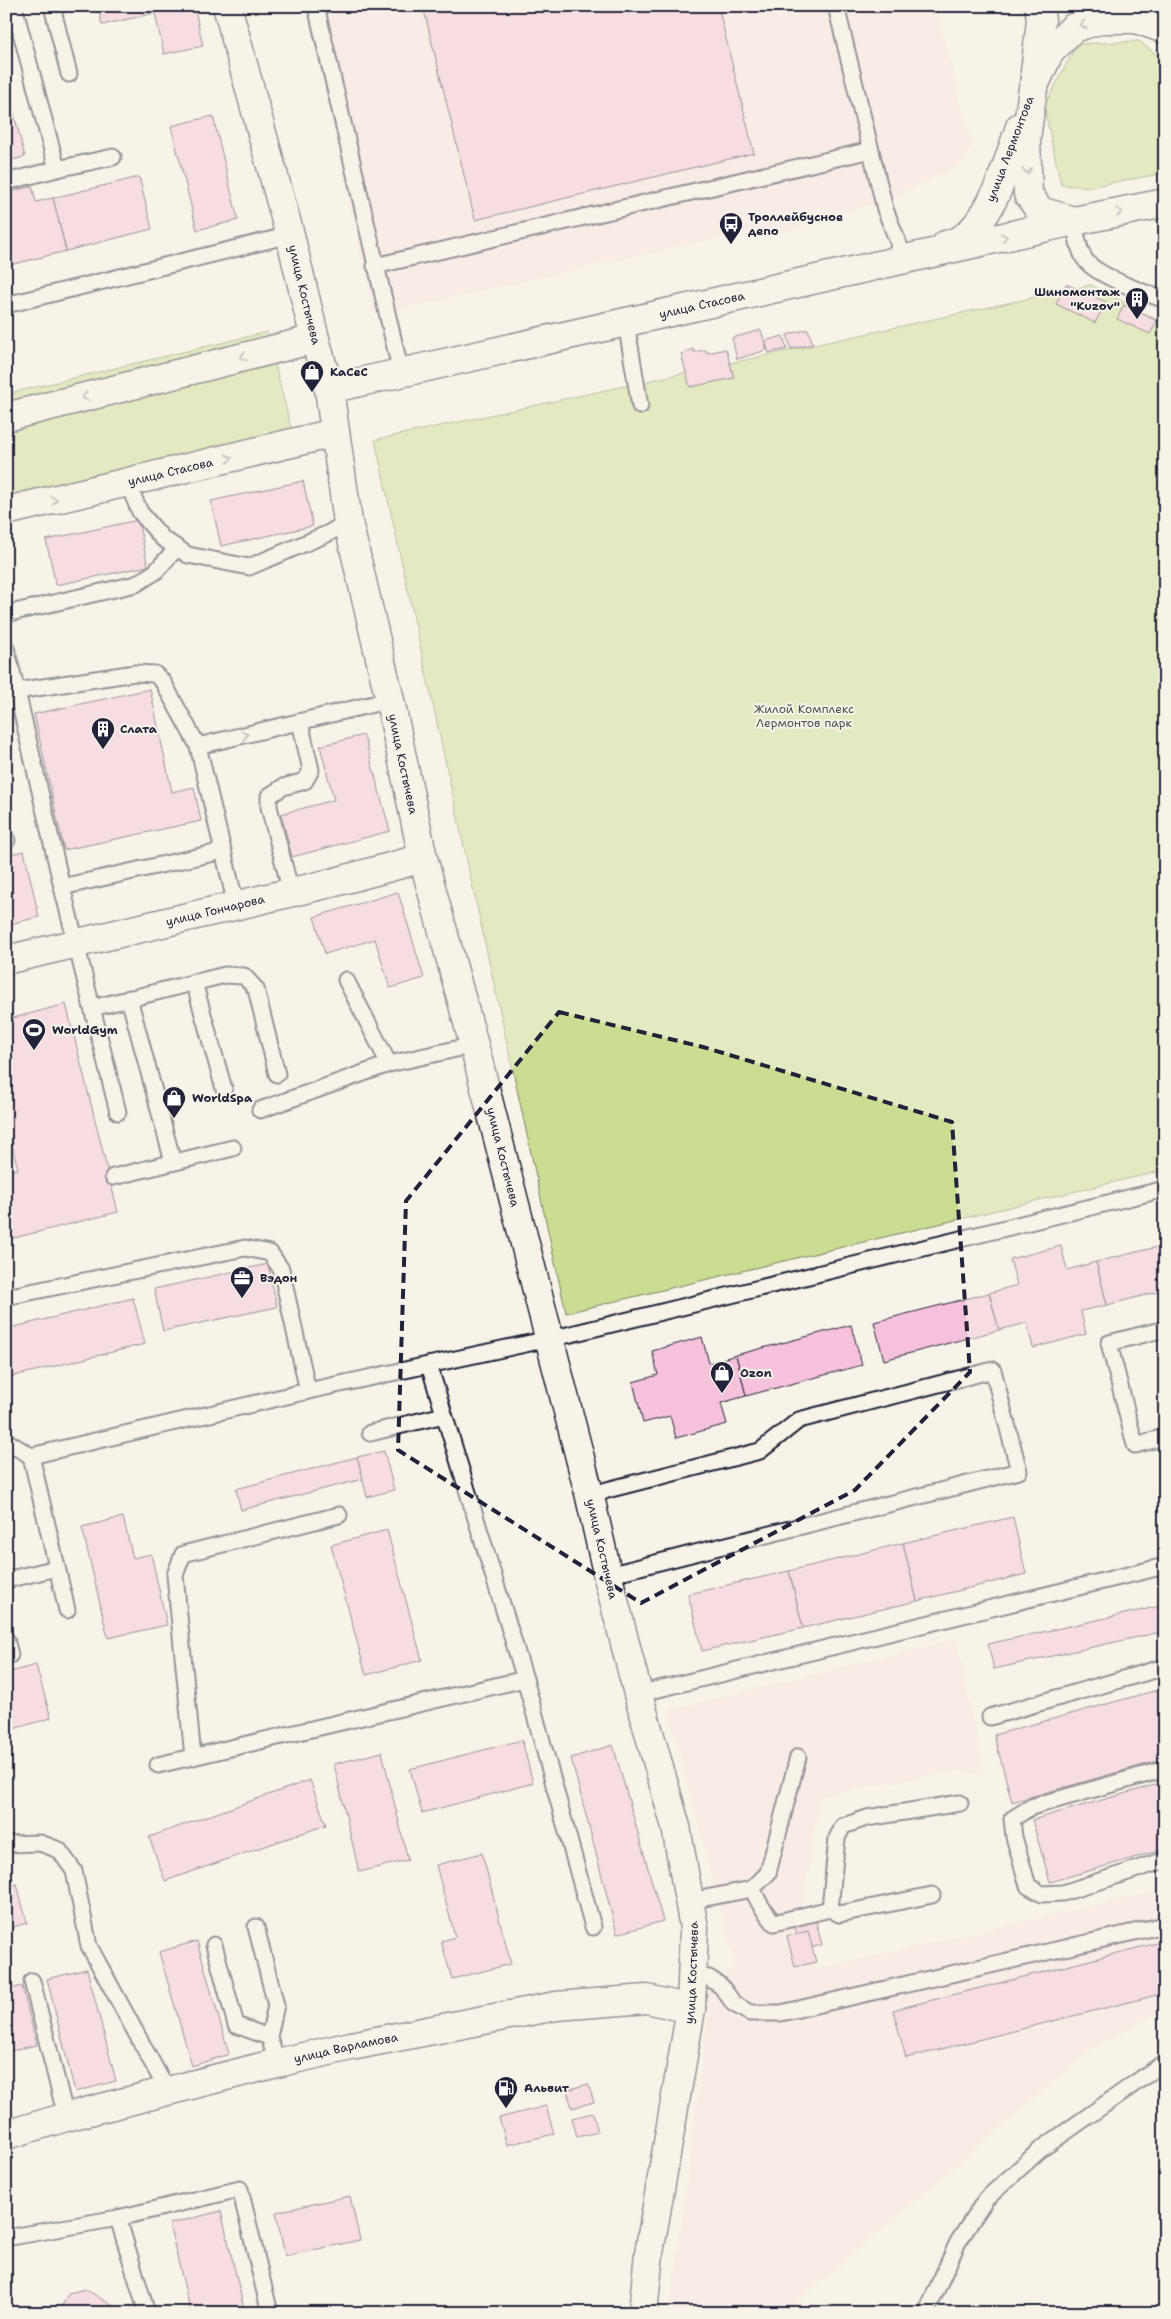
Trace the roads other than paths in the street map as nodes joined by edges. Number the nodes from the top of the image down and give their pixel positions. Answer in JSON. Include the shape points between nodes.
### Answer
{"nodes":[{"id":1,"x":14,"y":6,"type":"edge"},
{"id":2,"x":52,"y":6,"type":"edge"},
{"id":3,"x":227,"y":6,"type":"edge"},
{"id":4,"x":316,"y":6,"type":"edge"},
{"id":5,"x":836,"y":6,"type":"edge"},
{"id":6,"x":1039,"y":6,"type":"edge"},
{"id":7,"x":1151,"y":6,"type":"edge"},
{"id":8,"x":1165,"y":17,"type":"edge"},
{"id":9,"x":1165,"y":29,"type":"edge"},
{"id":10,"x":70,"y":74,"type":"dead end"},
{"id":11,"x":1034,"y":88,"type":"junction"},
{"id":12,"x":872,"y":150,"type":"junction"},
{"id":13,"x":113,"y":157,"type":"dead end"},
{"id":14,"x":57,"y":169,"type":"junction"},
{"id":15,"x":6,"y":182,"type":"edge"},
{"id":16,"x":1165,"y":203,"type":"edge"},
{"id":17,"x":1074,"y":222,"type":"junction"},
{"id":18,"x":290,"y":235,"type":"junction"},
{"id":19,"x":914,"y":258,"type":"junction"},
{"id":20,"x":376,"y":266,"type":"junction"},
{"id":21,"x":1164,"y":299,"type":"edge"},
{"id":22,"x":6,"y":305,"type":"edge"},
{"id":23,"x":626,"y":322,"type":"junction"},
{"id":24,"x":315,"y":339,"type":"junction"},
{"id":25,"x":401,"y":373,"type":"junction"},
{"id":26,"x":329,"y":389,"type":"junction"},
{"id":27,"x":640,"y":406,"type":"dead end"},
{"id":28,"x":6,"y":417,"type":"edge"},
{"id":29,"x":334,"y":433,"type":"junction"},
{"id":30,"x":127,"y":482,"type":"junction"},
{"id":31,"x":6,"y":511,"type":"edge"},
{"id":32,"x":348,"y":522,"type":"junction"},
{"id":33,"x":177,"y":548,"type":"junction"},
{"id":34,"x":6,"y":614,"type":"edge"},
{"id":35,"x":6,"y":648,"type":"edge"},
{"id":36,"x":17,"y":691,"type":"junction"},
{"id":37,"x":390,"y":700,"type":"junction"},
{"id":38,"x":300,"y":722,"type":"junction"},
{"id":39,"x":198,"y":746,"type":"junction"},
{"id":40,"x":223,"y":851,"type":"junction"},
{"id":41,"x":423,"y":858,"type":"junction"},
{"id":42,"x":62,"y":887,"type":"junction"},
{"id":43,"x":291,"y":892,"type":"junction"},
{"id":44,"x":236,"y":905,"type":"junction"},
{"id":45,"x":76,"y":942,"type":"junction"},
{"id":46,"x":6,"y":960,"type":"edge"},
{"id":47,"x":346,"y":980,"type":"dead end"},
{"id":48,"x":194,"y":982,"type":"junction"},
{"id":49,"x":129,"y":998,"type":"junction"},
{"id":50,"x":92,"y":1008,"type":"junction"},
{"id":51,"x":474,"y":1045,"type":"junction"},
{"id":52,"x":389,"y":1064,"type":"junction"},
{"id":53,"x":277,"y":1074,"type":"dead end"},
{"id":54,"x":224,"y":1089,"type":"dead end"},
{"id":55,"x":260,"y":1110,"type":"dead end"},
{"id":56,"x":118,"y":1112,"type":"dead end"},
{"id":57,"x":233,"y":1148,"type":"dead end"},
{"id":58,"x":173,"y":1162,"type":"junction"},
{"id":59,"x":113,"y":1176,"type":"dead end"},
{"id":60,"x":1165,"y":1189,"type":"edge"},
{"id":61,"x":6,"y":1297,"type":"edge"},
{"id":62,"x":1165,"y":1328,"type":"edge"},
{"id":63,"x":549,"y":1338,"type":"junction"},
{"id":64,"x":429,"y":1364,"type":"junction"},
{"id":65,"x":308,"y":1391,"type":"junction"},
{"id":66,"x":444,"y":1415,"type":"junction"},
{"id":67,"x":370,"y":1432,"type":"dead end"},
{"id":68,"x":1165,"y":1437,"type":"edge"},
{"id":69,"x":6,"y":1441,"type":"edge"},
{"id":70,"x":31,"y":1456,"type":"junction"},
{"id":71,"x":590,"y":1497,"type":"junction"},
{"id":72,"x":339,"y":1515,"type":"dead end"},
{"id":73,"x":1165,"y":1566,"type":"edge"},
{"id":74,"x":57,"y":1568,"type":"junction"},
{"id":75,"x":608,"y":1577,"type":"junction"},
{"id":76,"x":6,"y":1580,"type":"edge"},
{"id":77,"x":67,"y":1610,"type":"dead end"},
{"id":78,"x":6,"y":1639,"type":"edge"},
{"id":79,"x":10,"y":1655,"type":"dead end"},
{"id":80,"x":1165,"y":1668,"type":"edge"},
{"id":81,"x":525,"y":1679,"type":"junction"},
{"id":82,"x":638,"y":1694,"type":"junction"},
{"id":83,"x":990,"y":1717,"type":"dead end"},
{"id":84,"x":193,"y":1757,"type":"junction"},
{"id":85,"x":798,"y":1757,"type":"dead end"},
{"id":86,"x":158,"y":1765,"type":"dead end"},
{"id":87,"x":1165,"y":1769,"type":"edge"},
{"id":88,"x":960,"y":1803,"type":"dead end"},
{"id":89,"x":6,"y":1844,"type":"edge"},
{"id":90,"x":1165,"y":1860,"type":"edge"},
{"id":91,"x":752,"y":1889,"type":"junction"},
{"id":92,"x":932,"y":1895,"type":"dead end"},
{"id":93,"x":690,"y":1901,"type":"junction"},
{"id":94,"x":830,"y":1909,"type":"junction"},
{"id":95,"x":1165,"y":1924,"type":"edge"},
{"id":96,"x":256,"y":1927,"type":"dead end"},
{"id":97,"x":592,"y":1927,"type":"dead end"},
{"id":98,"x":214,"y":1945,"type":"dead end"},
{"id":99,"x":693,"y":1976,"type":"junction"},
{"id":100,"x":32,"y":1981,"type":"dead end"},
{"id":101,"x":691,"y":2009,"type":"junction"},
{"id":102,"x":270,"y":2037,"type":"junction"},
{"id":103,"x":1165,"y":2062,"type":"edge"},
{"id":104,"x":277,"y":2063,"type":"junction"},
{"id":105,"x":168,"y":2092,"type":"junction"},
{"id":106,"x":66,"y":2117,"type":"junction"},
{"id":107,"x":7,"y":2133,"type":"edge"},
{"id":108,"x":118,"y":2218,"type":"junction"},
{"id":109,"x":6,"y":2238,"type":"edge"},
{"id":110,"x":147,"y":2313,"type":"edge"},
{"id":111,"x":270,"y":2313,"type":"edge"},
{"id":112,"x":643,"y":2313,"type":"edge"},
{"id":113,"x":926,"y":2313,"type":"edge"}],
"edges":[{"from":1,"to":14,"type":"lane"},
{"from":2,"to":10,"type":"lane"},
{"from":3,"to":18,"type":"street","name":"улица Костычева"},
{"from":4,"to":20,"type":"lane"},
{"from":5,"to":12,"type":"lane"},
{"from":6,"to":11,"type":"street","name":"улица Лермонтова","via":[[1041,20]]},
{"from":7,"to":8,"type":"street"},
{"from":9,"to":11,"type":"street","one_way":true,"via":[[1136,19],[1103,19],[1073,28],[1048,53]]},
{"from":11,"to":17,"type":"street","one_way":true,"via":[[1026,139],[1028,194],[1040,211]]},
{"from":11,"to":19,"type":"street","name":"улица Лермонтова","via":[[986,212],[966,236]]},
{"from":12,"to":19,"type":"lane","via":[[885,209]]},
{"from":12,"to":20,"type":"lane"},
{"from":13,"to":14,"type":"lane"},
{"from":14,"to":15,"type":"lane"},
{"from":17,"to":16,"type":"street","name":"улица Стасова","one_way":true},
{"from":19,"to":17,"type":"street","name":"улица Стасова","one_way":true},
{"from":17,"to":21,"type":"lane","via":[[1079,246],[1087,262],[1111,278]]},
{"from":18,"to":22,"type":"lane"},
{"from":18,"to":24,"type":"street","name":"улица Костычева"},
{"from":19,"to":23,"type":"street","name":"улица Стасова"},
{"from":20,"to":25,"type":"lane"},
{"from":23,"to":25,"type":"street","name":"улица Стасова"},
{"from":23,"to":27,"type":"lane"},
{"from":24,"to":26,"type":"street","name":"улица Костычева"},
{"from":24,"to":28,"type":"street","one_way":true},
{"from":25,"to":26,"type":"street","name":"улица Стасова"},
{"from":26,"to":29,"type":"street","name":"улица Костычева"},
{"from":30,"to":29,"type":"street","name":"улица Стасова","one_way":true},
{"from":29,"to":32,"type":"street","name":"улица Костычева"},
{"from":31,"to":30,"type":"street","name":"улица Стасова","one_way":true},
{"from":30,"to":33,"type":"lane","via":[[140,512],[162,538]]},
{"from":32,"to":33,"type":"lane","via":[[249,568],[188,556]]},
{"from":32,"to":37,"type":"street","name":"улица Костычева"},
{"from":33,"to":34,"type":"lane","via":[[155,572],[136,584]]},
{"from":35,"to":36,"type":"lane"},
{"from":36,"to":39,"type":"lane","via":[[135,673],[155,674],[163,682]]},
{"from":36,"to":42,"type":"lane"},
{"from":37,"to":38,"type":"lane"},
{"from":37,"to":41,"type":"street","name":"улица Костычева"},
{"from":39,"to":38,"type":"lane","one_way":true},
{"from":38,"to":43,"type":"lane","via":[[311,770],[305,781],[283,787],[269,796]]},
{"from":39,"to":40,"type":"lane"},
{"from":40,"to":42,"type":"lane"},
{"from":40,"to":44,"type":"lane"},
{"from":41,"to":43,"type":"street","name":"улица Гончарова"},
{"from":41,"to":51,"type":"street","name":"улица Костычева"},
{"from":42,"to":45,"type":"lane"},
{"from":43,"to":44,"type":"street","name":"улица Гончарова"},
{"from":44,"to":45,"type":"street","name":"улица Гончарова"},
{"from":45,"to":46,"type":"street","name":"улица Гончарова"},
{"from":45,"to":50,"type":"lane"},
{"from":47,"to":52,"type":"lane"},
{"from":48,"to":49,"type":"lane"},
{"from":48,"to":53,"type":"lane","via":[[225,974],[244,976],[256,989]]},
{"from":48,"to":54,"type":"lane"},
{"from":49,"to":50,"type":"lane"},
{"from":49,"to":58,"type":"lane"},
{"from":50,"to":56,"type":"lane"},
{"from":51,"to":52,"type":"lane"},
{"from":51,"to":63,"type":"street","name":"улица Костычева"},
{"from":52,"to":55,"type":"lane"},
{"from":57,"to":58,"type":"lane"},
{"from":58,"to":59,"type":"lane"},
{"from":60,"to":63,"type":"lane"},
{"from":61,"to":65,"type":"lane","via":[[245,1248],[270,1253],[282,1269]]},
{"from":62,"to":68,"type":"lane","via":[[1109,1343],[1135,1445]]},
{"from":63,"to":64,"type":"lane"},
{"from":63,"to":71,"type":"street","name":"улица Костычева"},
{"from":64,"to":65,"type":"lane"},
{"from":64,"to":66,"type":"lane"},
{"from":65,"to":70,"type":"lane"},
{"from":66,"to":67,"type":"lane"},
{"from":66,"to":81,"type":"lane"},
{"from":69,"to":70,"type":"lane"},
{"from":70,"to":74,"type":"lane"},
{"from":71,"to":75,"type":"street","name":"улица Костычева"},
{"from":71,"to":75,"type":"lane","via":[[760,1451],[799,1420],[993,1370],[1020,1471]]},
{"from":72,"to":84,"type":"lane","via":[[183,1554],[175,1575]]},
{"from":73,"to":82,"type":"lane"},
{"from":74,"to":76,"type":"lane"},
{"from":74,"to":77,"type":"lane"},
{"from":75,"to":82,"type":"street","name":"улица Костычева"},
{"from":78,"to":79,"type":"lane"},
{"from":80,"to":83,"type":"lane"},
{"from":81,"to":84,"type":"lane"},
{"from":81,"to":97,"type":"lane"},
{"from":82,"to":93,"type":"street","name":"улица Костычева","via":[[676,1827]]},
{"from":84,"to":86,"type":"lane"},
{"from":85,"to":91,"type":"lane","via":[[768,1873]]},
{"from":87,"to":90,"type":"lane","via":[[1031,1807],[1012,1819],[1028,1886],[1042,1894],[1062,1893]]},
{"from":88,"to":94,"type":"lane","via":[[867,1818],[843,1826],[837,1838]]},
{"from":89,"to":105,"type":"lane","via":[[40,1843],[59,1850],[74,1871],[89,1946]]},
{"from":91,"to":93,"type":"lane"},
{"from":91,"to":94,"type":"lane","via":[[774,1922]]},
{"from":92,"to":94,"type":"lane","via":[[839,1914]]},
{"from":93,"to":99,"type":"street","name":"улица Костычева","via":[[694,1928]]},
{"from":95,"to":99,"type":"lane","via":[[780,2013],[750,2013],[734,2004],[721,1986],[709,1978]]},
{"from":96,"to":102,"type":"lane","via":[[276,2005]]},
{"from":98,"to":102,"type":"lane","via":[[236,2025]]},
{"from":99,"to":101,"type":"street","name":"улица Костычева"},
{"from":100,"to":106,"type":"lane"},
{"from":101,"to":104,"type":"street","name":"улица Варламова","via":[[647,1999],[556,2006]]},
{"from":101,"to":112,"type":"street","name":"улица Костычева","via":[[649,2253]]},
{"from":102,"to":104,"type":"lane"},
{"from":103,"to":113,"type":"lane","via":[[1040,2150],[986,2199],[958,2242]]},
{"from":104,"to":105,"type":"street","name":"улица Варламова"},
{"from":105,"to":106,"type":"street","name":"улица Варламова"},
{"from":106,"to":107,"type":"street","name":"улица Варламова"},
{"from":108,"to":109,"type":"lane"},
{"from":108,"to":110,"type":"lane"},
{"from":108,"to":111,"type":"lane","via":[[240,2189]]}]}
